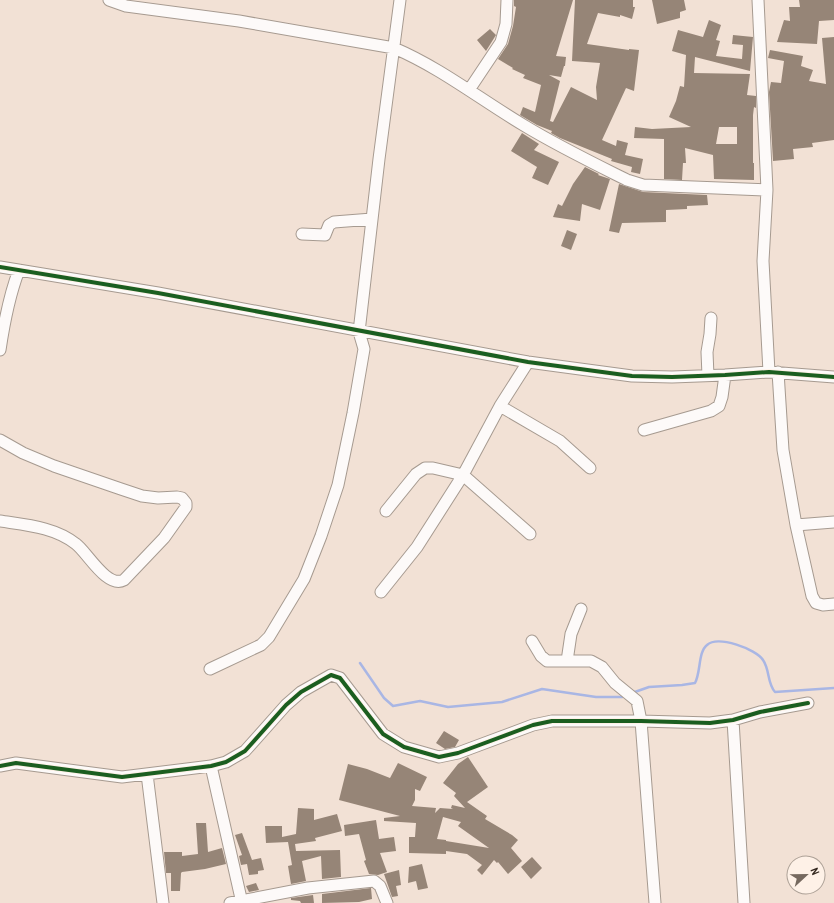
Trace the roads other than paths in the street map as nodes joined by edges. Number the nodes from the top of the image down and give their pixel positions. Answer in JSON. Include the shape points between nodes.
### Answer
{"nodes":[{"id":1,"x":109,"y":0,"type":"edge"},
{"id":2,"x":400,"y":0,"type":"edge"},
{"id":3,"x":507,"y":0,"type":"edge"},
{"id":4,"x":758,"y":0,"type":"edge"},
{"id":5,"x":394,"y":48,"type":"junction"},
{"id":6,"x":469,"y":90,"type":"junction"},
{"id":7,"x":767,"y":190,"type":"junction"},
{"id":8,"x":372,"y":219,"type":"junction"},
{"id":9,"x":302,"y":234,"type":"dead end"},
{"id":10,"x":0,"y":267,"type":"edge"},
{"id":11,"x":19,"y":270,"type":"junction"},
{"id":12,"x":711,"y":318,"type":"dead end"},
{"id":13,"x":359,"y":332,"type":"junction"},
{"id":14,"x":0,"y":350,"type":"edge"},
{"id":15,"x":528,"y":362,"type":"junction"},
{"id":16,"x":774,"y":372,"type":"junction"},
{"id":17,"x":725,"y":375,"type":"junction"},
{"id":18,"x":708,"y":376,"type":"junction"},
{"id":19,"x":834,"y":376,"type":"edge"},
{"id":20,"x":500,"y":406,"type":"junction"},
{"id":21,"x":644,"y":430,"type":"dead end"},
{"id":22,"x":0,"y":440,"type":"edge"},
{"id":23,"x":590,"y":468,"type":"dead end"},
{"id":24,"x":463,"y":475,"type":"junction"},
{"id":25,"x":386,"y":511,"type":"dead end"},
{"id":26,"x":0,"y":521,"type":"edge"},
{"id":27,"x":834,"y":522,"type":"edge"},
{"id":28,"x":796,"y":525,"type":"junction"},
{"id":29,"x":530,"y":534,"type":"dead end"},
{"id":30,"x":382,"y":592,"type":"dead end"},
{"id":31,"x":834,"y":604,"type":"edge"},
{"id":32,"x":581,"y":609,"type":"dead end"},
{"id":33,"x":532,"y":641,"type":"dead end"},
{"id":34,"x":567,"y":661,"type":"junction"},
{"id":35,"x":210,"y":669,"type":"dead end"},
{"id":36,"x":808,"y":703,"type":"dead end"},
{"id":37,"x":733,"y":720,"type":"junction"},
{"id":38,"x":641,"y":721,"type":"junction"},
{"id":39,"x":0,"y":766,"type":"edge"},
{"id":40,"x":210,"y":766,"type":"junction"},
{"id":41,"x":147,"y":774,"type":"junction"},
{"id":42,"x":242,"y":902,"type":"edge"},
{"id":43,"x":163,"y":903,"type":"edge"},
{"id":44,"x":230,"y":903,"type":"edge"},
{"id":45,"x":387,"y":903,"type":"edge"},
{"id":46,"x":655,"y":903,"type":"edge"},
{"id":47,"x":744,"y":903,"type":"edge"}],
"edges":[{"from":1,"to":5,"type":"street","via":[[126,6],[239,21]]},
{"from":2,"to":5,"type":"street"},
{"from":3,"to":6,"type":"street","via":[[506,24],[501,42]]},
{"from":4,"to":7,"type":"street"},
{"from":5,"to":6,"type":"street","via":[[411,55]]},
{"from":5,"to":8,"type":"street"},
{"from":6,"to":7,"type":"street","via":[[525,126],[627,180],[643,185]]},
{"from":7,"to":16,"type":"street","via":[[763,261]]},
{"from":8,"to":9,"type":"street","via":[[334,222],[329,225],[326,235]]},
{"from":8,"to":13,"type":"street"},
{"from":10,"to":11,"type":"street"},
{"from":11,"to":13,"type":"street","via":[[158,293]]},
{"from":11,"to":14,"type":"street","via":[[12,288]]},
{"from":12,"to":18,"type":"street","via":[[707,352]]},
{"from":13,"to":15,"type":"street"},
{"from":13,"to":35,"type":"street","via":[[364,349],[338,485],[304,579],[269,637],[261,645]]},
{"from":15,"to":18,"type":"street","via":[[632,376]]},
{"from":15,"to":20,"type":"street"},
{"from":16,"to":17,"type":"street"},
{"from":16,"to":19,"type":"street"},
{"from":16,"to":28,"type":"street","via":[[783,450]]},
{"from":17,"to":18,"type":"street"},
{"from":17,"to":21,"type":"street","via":[[719,406],[711,411]]},
{"from":20,"to":23,"type":"street","via":[[560,441]]},
{"from":20,"to":24,"type":"street"},
{"from":22,"to":26,"type":"street","via":[[54,466],[121,490],[142,496],[182,498],[186,507],[164,538],[120,582],[103,574],[76,544],[63,536],[43,528]]},
{"from":24,"to":25,"type":"street","via":[[425,468],[416,474]]},
{"from":24,"to":29,"type":"street"},
{"from":24,"to":30,"type":"street","via":[[417,547]]},
{"from":27,"to":28,"type":"street"},
{"from":28,"to":31,"type":"street","via":[[812,596],[816,603]]},
{"from":32,"to":34,"type":"street","via":[[571,634]]},
{"from":33,"to":34,"type":"street","via":[[547,661]]},
{"from":34,"to":38,"type":"street","via":[[591,661],[602,667],[615,683],[638,701]]},
{"from":36,"to":37,"type":"street"},
{"from":37,"to":38,"type":"street","via":[[710,723]]},
{"from":37,"to":47,"type":"street"},
{"from":38,"to":40,"type":"street","via":[[552,721],[533,725],[458,754],[439,757],[404,747],[383,734],[340,678],[331,675],[301,692],[286,705],[245,751],[226,762]]},
{"from":38,"to":46,"type":"street"},
{"from":39,"to":41,"type":"street","via":[[16,763],[122,776]]},
{"from":40,"to":41,"type":"street"},
{"from":40,"to":42,"type":"street"},
{"from":41,"to":43,"type":"street"},
{"from":42,"to":44,"type":"street"},
{"from":42,"to":45,"type":"street","via":[[308,888],[374,881],[380,886]]}]}
